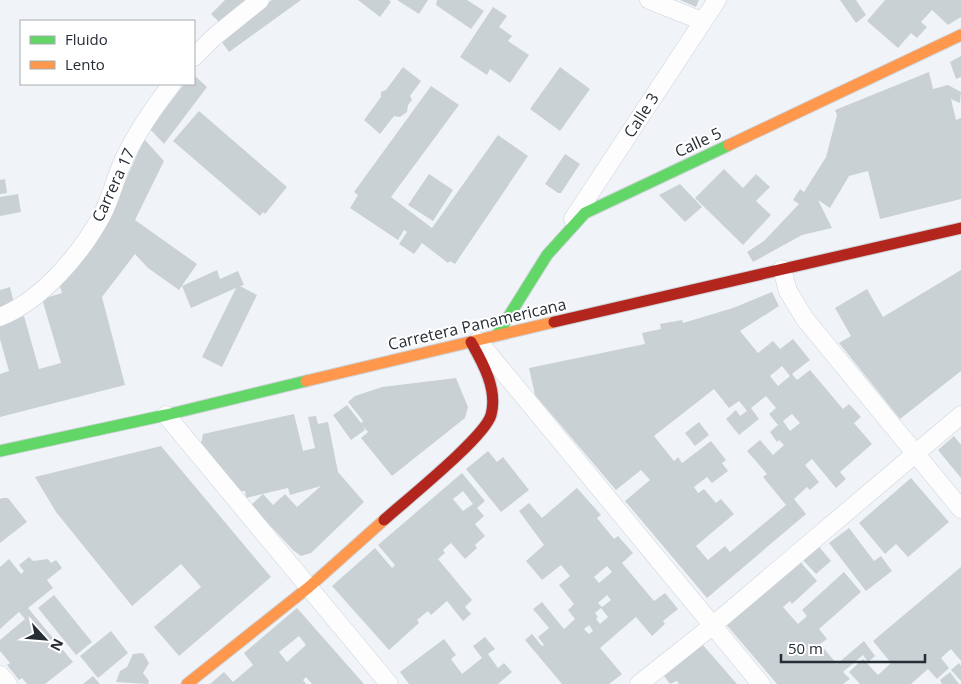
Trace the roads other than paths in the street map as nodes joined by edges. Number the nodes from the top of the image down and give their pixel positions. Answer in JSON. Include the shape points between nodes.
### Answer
{"nodes":[{"id":1,"x":260,"y":0,"type":"edge"},
{"id":2,"x":649,"y":0,"type":"edge"},
{"id":3,"x":717,"y":0,"type":"edge"},
{"id":4,"x":702,"y":21,"type":"junction"},
{"id":5,"x":961,"y":35,"type":"edge"},
{"id":6,"x":195,"y":56,"type":"edge"},
{"id":7,"x":171,"y":85,"type":"edge"},
{"id":8,"x":961,"y":228,"type":"edge"},
{"id":9,"x":565,"y":231,"type":"junction"},
{"id":10,"x":782,"y":269,"type":"junction"},
{"id":11,"x":0,"y":317,"type":"edge"},
{"id":12,"x":497,"y":335,"type":"junction"},
{"id":13,"x":475,"y":341,"type":"junction"},
{"id":14,"x":166,"y":415,"type":"junction"},
{"id":15,"x":961,"y":415,"type":"edge"},
{"id":16,"x":0,"y":451,"type":"edge"},
{"id":17,"x":916,"y":453,"type":"junction"},
{"id":18,"x":961,"y":509,"type":"edge"},
{"id":19,"x":310,"y":587,"type":"junction"},
{"id":20,"x":712,"y":626,"type":"junction"},
{"id":21,"x":0,"y":675,"type":"edge"},
{"id":22,"x":8,"y":684,"type":"edge"},
{"id":23,"x":188,"y":684,"type":"edge"},
{"id":24,"x":390,"y":684,"type":"edge"},
{"id":25,"x":639,"y":684,"type":"edge"},
{"id":26,"x":761,"y":684,"type":"edge"}],
"edges":[{"from":1,"to":6,"type":"street","via":[[214,36]]},
{"from":2,"to":4,"type":"street"},
{"from":3,"to":4,"type":"street","name":"Calle 3"},
{"from":4,"to":9,"type":"street","name":"Calle 3"},
{"from":5,"to":9,"type":"street","name":"Calle 5","via":[[585,213]]},
{"from":7,"to":11,"type":"street","name":"Carrera 17","via":[[147,117],[124,159],[102,214],[72,260],[14,311]]},
{"from":8,"to":10,"type":"street","name":"Carretera Panamericana"},
{"from":9,"to":12,"type":"street","name":"Calle 5","via":[[539,266]]},
{"from":10,"to":12,"type":"street","name":"Carretera Panamericana"},
{"from":10,"to":17,"type":"street","via":[[788,291],[805,319]]},
{"from":12,"to":13,"type":"street","name":"Carretera Panamericana"},
{"from":13,"to":14,"type":"street","name":"Carretera Panamericana"},
{"from":13,"to":19,"type":"street","via":[[492,392],[492,410],[487,425]]},
{"from":13,"to":20,"type":"street"},
{"from":14,"to":16,"type":"street","name":"Carretera Panamericana"},
{"from":14,"to":19,"type":"street"},
{"from":15,"to":17,"type":"street"},
{"from":17,"to":18,"type":"street"},
{"from":17,"to":20,"type":"street"},
{"from":19,"to":23,"type":"street"},
{"from":19,"to":24,"type":"street"},
{"from":20,"to":25,"type":"street"},
{"from":20,"to":26,"type":"street"},
{"from":21,"to":22,"type":"street"}]}
